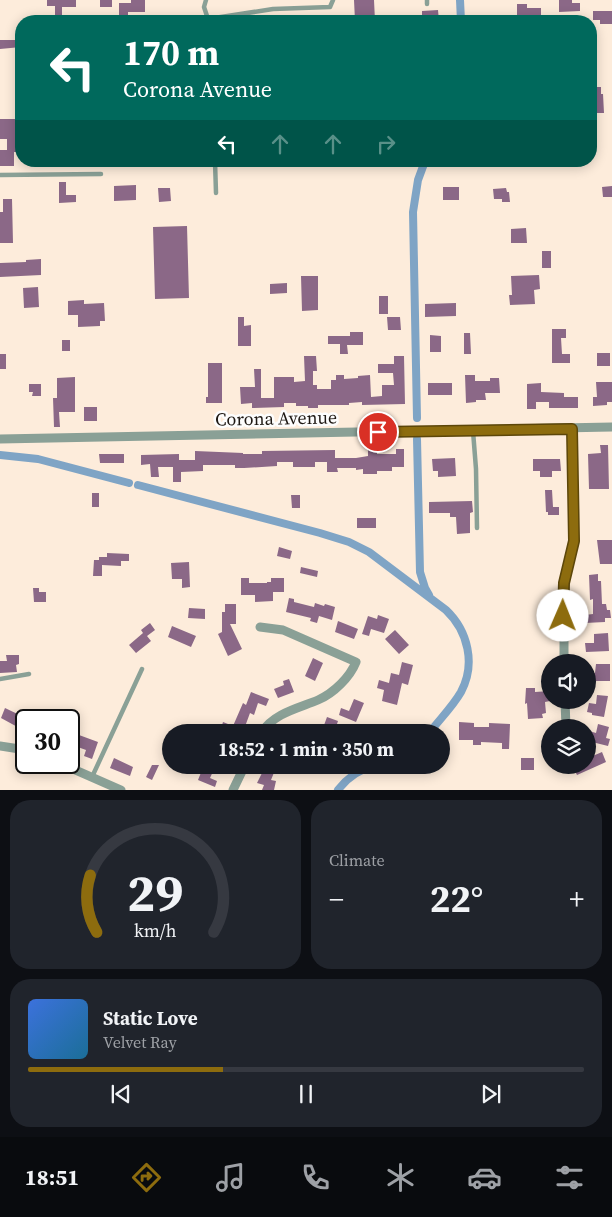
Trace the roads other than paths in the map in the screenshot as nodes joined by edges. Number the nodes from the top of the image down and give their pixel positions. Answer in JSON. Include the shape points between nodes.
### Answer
{"nodes":[{"id":1,"x":206,"y":0,"type":"edge"},
{"id":2,"x":333,"y":0,"type":"edge"},
{"id":3,"x":206,"y":15,"type":"edge"},
{"id":4,"x":238,"y":15,"type":"edge"},
{"id":5,"x":215,"y":167,"type":"edge"},
{"id":6,"x":101,"y":174,"type":"dead end"},
{"id":7,"x":0,"y":175,"type":"edge"},
{"id":8,"x":216,"y":193,"type":"dead end"},
{"id":9,"x":612,"y":427,"type":"edge"},
{"id":10,"x":572,"y":429,"type":"junction"},
{"id":11,"x":472,"y":431,"type":"junction"},
{"id":12,"x":0,"y":439,"type":"edge"},
{"id":13,"x":477,"y":528,"type":"dead end"},
{"id":14,"x":260,"y":627,"type":"dead end"},
{"id":15,"x":564,"y":654,"type":"edge"},
{"id":16,"x":142,"y":669,"type":"dead end"},
{"id":17,"x":29,"y":674,"type":"dead end"},
{"id":18,"x":0,"y":679,"type":"edge"},
{"id":19,"x":269,"y":724,"type":"edge"},
{"id":20,"x":0,"y":746,"type":"edge"},
{"id":21,"x":15,"y":748,"type":"edge"},
{"id":22,"x":80,"y":772,"type":"edge"},
{"id":23,"x":241,"y":774,"type":"edge"},
{"id":24,"x":92,"y":777,"type":"junction"},
{"id":25,"x":121,"y":790,"type":"edge"},
{"id":26,"x":233,"y":790,"type":"edge"}],
"edges":[{"from":1,"to":3,"type":"lane"},
{"from":2,"to":4,"type":"lane","via":[[330,7],[274,9]]},
{"from":5,"to":8,"type":"lane"},
{"from":6,"to":7,"type":"lane"},
{"from":9,"to":10,"type":"street","name":"Corona Avenue"},
{"from":10,"to":11,"type":"street","name":"Corona Avenue"},
{"from":10,"to":15,"type":"street","via":[[574,541],[564,583]]},
{"from":11,"to":12,"type":"street","name":"Corona Avenue"},
{"from":11,"to":13,"type":"lane"},
{"from":14,"to":19,"type":"street","via":[[283,630],[356,662],[332,692],[287,712]]},
{"from":16,"to":24,"type":"lane"},
{"from":17,"to":18,"type":"lane"},
{"from":20,"to":21,"type":"street"},
{"from":22,"to":24,"type":"street"},
{"from":23,"to":26,"type":"street"},
{"from":24,"to":25,"type":"street"}]}
